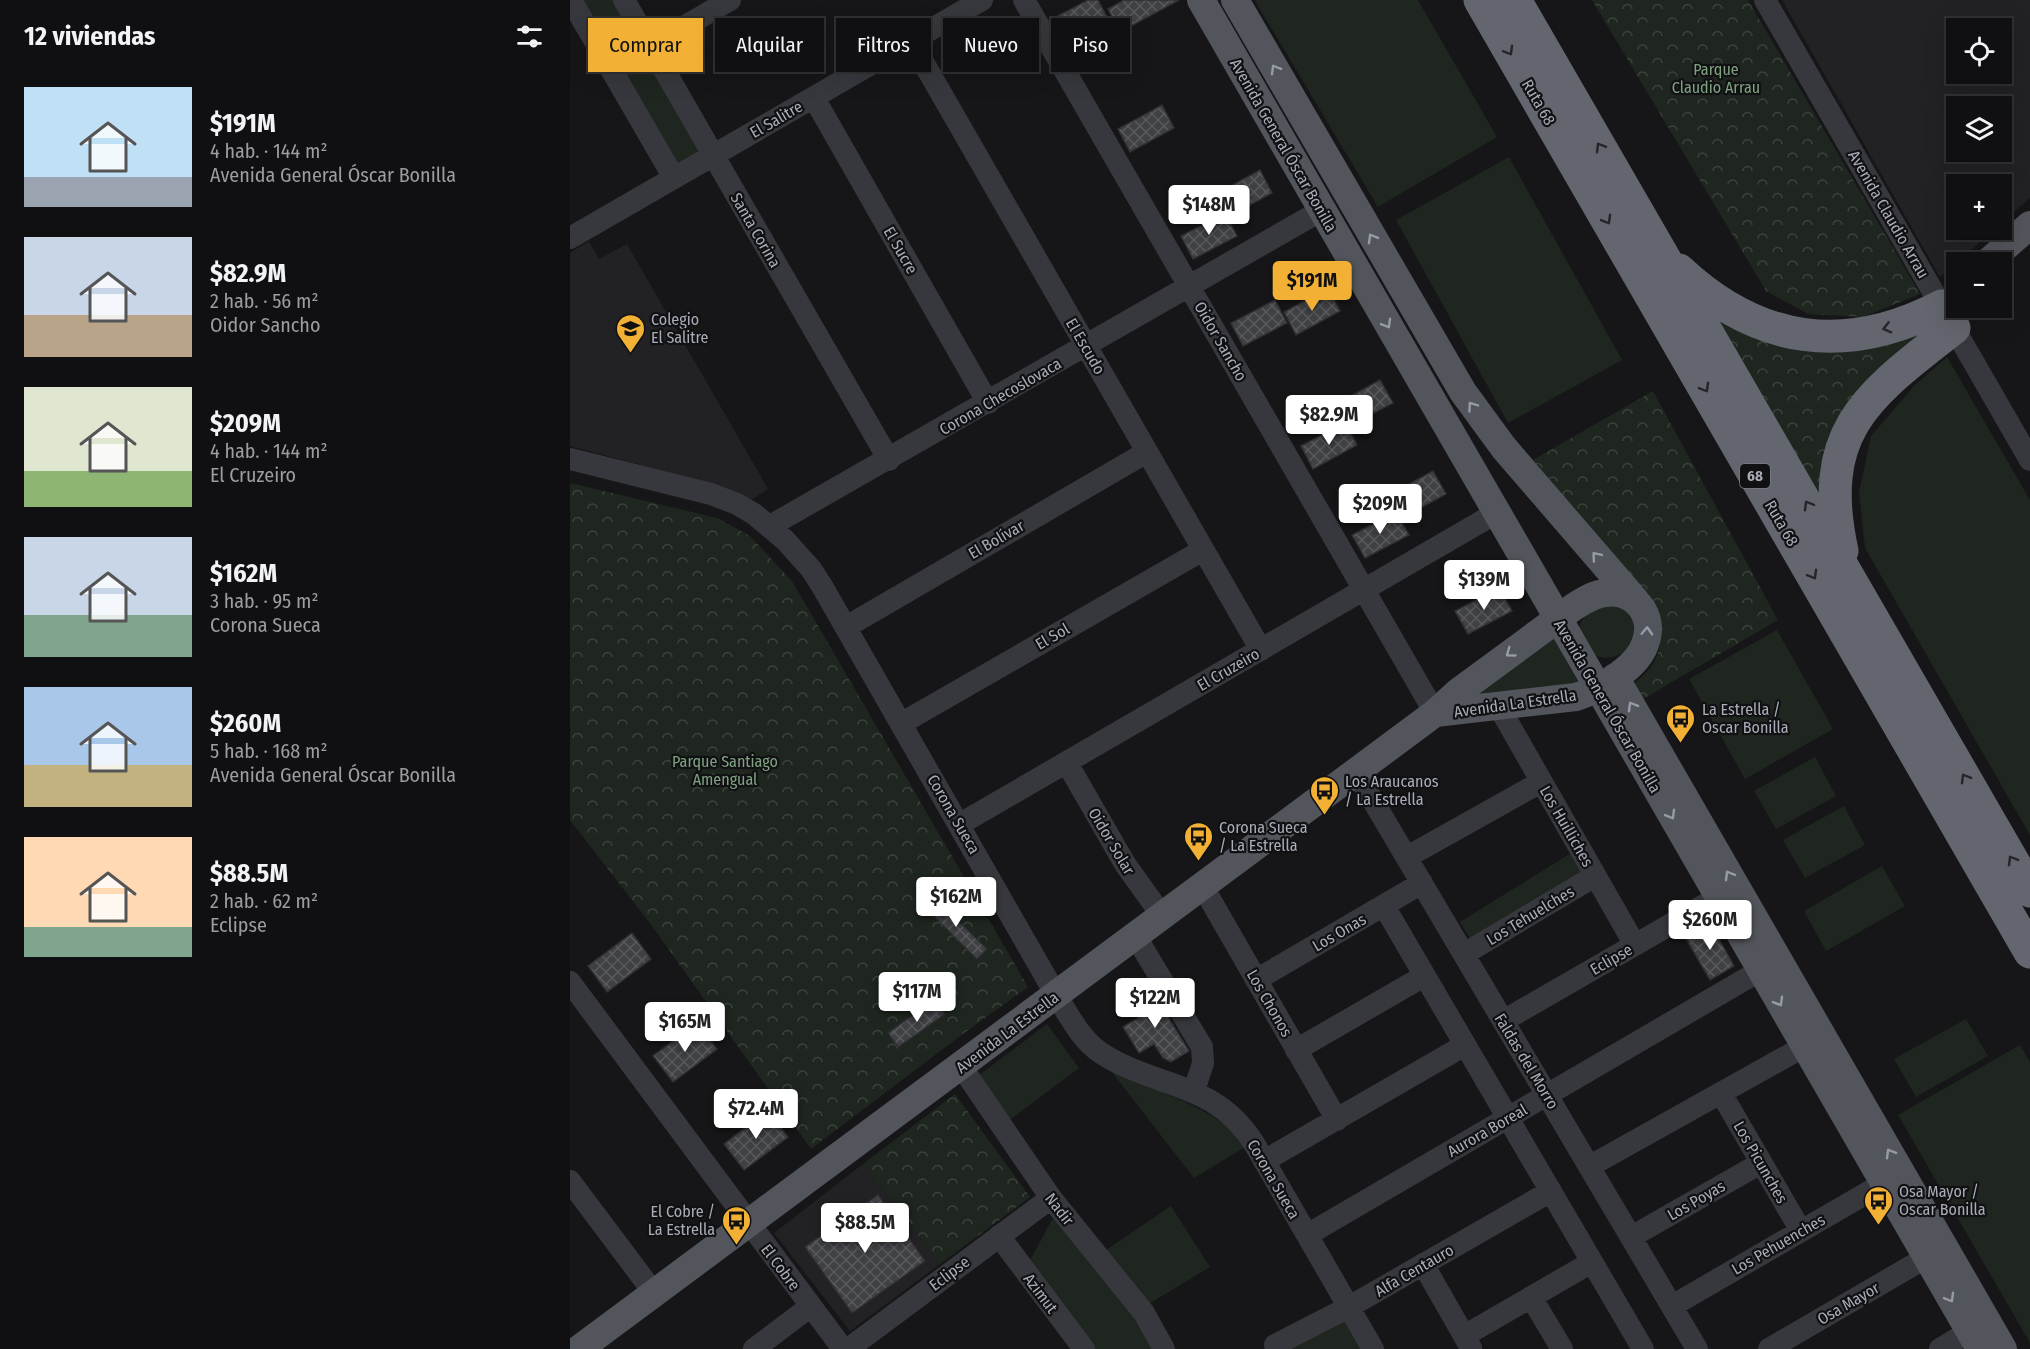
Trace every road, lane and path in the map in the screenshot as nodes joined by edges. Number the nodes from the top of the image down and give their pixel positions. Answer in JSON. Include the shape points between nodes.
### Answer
{"nodes":[{"id":1,"x":571,"y":0,"type":"edge"},
{"id":2,"x":624,"y":0,"type":"edge"},
{"id":3,"x":730,"y":0,"type":"edge"},
{"id":4,"x":982,"y":0,"type":"edge"},
{"id":5,"x":1024,"y":0,"type":"edge"},
{"id":6,"x":1201,"y":0,"type":"edge"},
{"id":7,"x":1235,"y":0,"type":"edge"},
{"id":8,"x":1480,"y":0,"type":"edge"},
{"id":9,"x":1515,"y":0,"type":"edge"},
{"id":10,"x":1765,"y":0,"type":"edge"},
{"id":11,"x":635,"y":18,"type":"edge"},
{"id":12,"x":699,"y":18,"type":"edge"},
{"id":13,"x":931,"y":29,"type":"edge"},
{"id":14,"x":666,"y":72,"type":"edge"},
{"id":15,"x":858,"y":72,"type":"edge"},
{"id":16,"x":929,"y":72,"type":"edge"},
{"id":17,"x":814,"y":98,"type":"junction"},
{"id":18,"x":713,"y":155,"type":"junction"},
{"id":19,"x":674,"y":178,"type":"junction"},
{"id":20,"x":1322,"y":210,"type":"junction"},
{"id":21,"x":2030,"y":225,"type":"edge"},
{"id":22,"x":572,"y":232,"type":"edge"},
{"id":23,"x":1660,"y":252,"type":"junction"},
{"id":24,"x":1999,"y":252,"type":"edge"},
{"id":25,"x":1190,"y":287,"type":"junction"},
{"id":26,"x":1946,"y":302,"type":"edge"},
{"id":27,"x":1946,"y":310,"type":"edge"},
{"id":28,"x":1946,"y":314,"type":"edge"},
{"id":29,"x":1955,"y":318,"type":"edge"},
{"id":30,"x":1086,"y":346,"type":"junction"},
{"id":31,"x":988,"y":403,"type":"junction"},
{"id":32,"x":1147,"y":452,"type":"junction"},
{"id":33,"x":570,"y":459,"type":"edge"},
{"id":34,"x":889,"y":460,"type":"junction"},
{"id":35,"x":2030,"y":460,"type":"edge"},
{"id":36,"x":1496,"y":513,"type":"junction"},
{"id":37,"x":770,"y":526,"type":"junction"},
{"id":38,"x":1203,"y":550,"type":"junction"},
{"id":39,"x":1848,"y":574,"type":"junction"},
{"id":40,"x":1364,"y":590,"type":"junction"},
{"id":41,"x":1635,"y":600,"type":"junction"},
{"id":42,"x":1557,"y":619,"type":"junction"},
{"id":43,"x":846,"y":627,"type":"junction"},
{"id":44,"x":1261,"y":650,"type":"junction"},
{"id":45,"x":1606,"y":683,"type":"junction"},
{"id":46,"x":1498,"y":707,"type":"junction"},
{"id":47,"x":1435,"y":714,"type":"junction"},
{"id":48,"x":902,"y":723,"type":"junction"},
{"id":49,"x":1066,"y":763,"type":"junction"},
{"id":50,"x":1356,"y":772,"type":"junction"},
{"id":51,"x":1541,"y":782,"type":"junction"},
{"id":52,"x":960,"y":824,"type":"junction"},
{"id":53,"x":1407,"y":857,"type":"junction"},
{"id":54,"x":1596,"y":876,"type":"junction"},
{"id":55,"x":1422,"y":883,"type":"junction"},
{"id":56,"x":1203,"y":887,"type":"junction"},
{"id":57,"x":2030,"y":891,"type":"edge"},
{"id":58,"x":1718,"y":897,"type":"junction"},
{"id":59,"x":1384,"y":906,"type":"junction"},
{"id":60,"x":1163,"y":917,"type":"junction"},
{"id":61,"x":1136,"y":937,"type":"junction"},
{"id":62,"x":1635,"y":945,"type":"junction"},
{"id":63,"x":2030,"y":952,"type":"edge"},
{"id":64,"x":1464,"y":954,"type":"junction"},
{"id":65,"x":1761,"y":970,"type":"junction"},
{"id":66,"x":1425,"y":976,"type":"junction"},
{"id":67,"x":1256,"y":980,"type":"junction"},
{"id":68,"x":570,"y":982,"type":"edge"},
{"id":69,"x":1056,"y":995,"type":"junction"},
{"id":70,"x":1503,"y":1021,"type":"junction"},
{"id":71,"x":1465,"y":1045,"type":"junction"},
{"id":72,"x":1804,"y":1046,"type":"junction"},
{"id":73,"x":1296,"y":1050,"type":"junction"},
{"id":74,"x":961,"y":1066,"type":"junction"},
{"id":75,"x":1194,"y":1091,"type":"junction"},
{"id":76,"x":1721,"y":1093,"type":"junction"},
{"id":77,"x":1547,"y":1095,"type":"junction"},
{"id":78,"x":1508,"y":1118,"type":"junction"},
{"id":79,"x":1337,"y":1119,"type":"junction"},
{"id":80,"x":1264,"y":1161,"type":"junction"},
{"id":81,"x":1761,"y":1163,"type":"junction"},
{"id":82,"x":1590,"y":1167,"type":"junction"},
{"id":83,"x":570,"y":1181,"type":"edge"},
{"id":84,"x":1884,"y":1183,"type":"junction"},
{"id":85,"x":1551,"y":1191,"type":"junction"},
{"id":86,"x":1051,"y":1198,"type":"junction"},
{"id":87,"x":748,"y":1223,"type":"junction"},
{"id":88,"x":1801,"y":1231,"type":"junction"},
{"id":89,"x":1307,"y":1235,"type":"junction"},
{"id":90,"x":999,"y":1236,"type":"junction"},
{"id":91,"x":1631,"y":1237,"type":"junction"},
{"id":92,"x":1927,"y":1257,"type":"junction"},
{"id":93,"x":1592,"y":1262,"type":"junction"},
{"id":94,"x":1423,"y":1264,"type":"junction"},
{"id":95,"x":654,"y":1293,"type":"junction"},
{"id":96,"x":1531,"y":1297,"type":"junction"},
{"id":97,"x":811,"y":1306,"type":"junction"},
{"id":98,"x":1672,"y":1306,"type":"junction"},
{"id":99,"x":1349,"y":1307,"type":"junction"},
{"id":100,"x":1975,"y":1340,"type":"edge"},
{"id":101,"x":1468,"y":1342,"type":"edge"},
{"id":102,"x":1277,"y":1347,"type":"edge"},
{"id":103,"x":1774,"y":1348,"type":"edge"},
{"id":104,"x":579,"y":1349,"type":"edge"},
{"id":105,"x":754,"y":1349,"type":"edge"},
{"id":106,"x":843,"y":1349,"type":"edge"},
{"id":107,"x":848,"y":1349,"type":"edge"},
{"id":108,"x":1084,"y":1349,"type":"edge"},
{"id":109,"x":1164,"y":1349,"type":"edge"},
{"id":110,"x":1373,"y":1349,"type":"edge"},
{"id":111,"x":1562,"y":1349,"type":"edge"},
{"id":112,"x":1643,"y":1349,"type":"edge"},
{"id":113,"x":1697,"y":1349,"type":"edge"},
{"id":114,"x":1940,"y":1349,"type":"edge"},
{"id":115,"x":2003,"y":1349,"type":"edge"}],
"edges":[{"from":1,"to":19,"type":"street"},
{"from":2,"to":11,"type":"street","name":"Santa Corina"},
{"from":3,"to":12,"type":"street"},
{"from":4,"to":13,"type":"street","name":"El Salitre"},
{"from":5,"to":25,"type":"street","name":"Oidor Sancho"},
{"from":6,"to":20,"type":"main road","name":"Avenida General Óscar Bonilla"},
{"from":41,"to":7,"type":"main road","name":"Avenida General Óscar Bonilla","one_way":true,"via":[[1504,448],[1463,392]]},
{"from":8,"to":63,"type":"highway","name":"Ruta 68","number":"68","one_way":true},
{"from":23,"to":9,"type":"highway","name":"Ruta 68","number":"68","one_way":true},
{"from":10,"to":26,"type":"street","name":"Avenida Claudio Arrau"},
{"from":14,"to":18,"type":"street","name":"Santa Corina"},
{"from":15,"to":17,"type":"street","name":"El Salitre"},
{"from":16,"to":30,"type":"street","name":"El Escudo"},
{"from":17,"to":18,"type":"street","name":"El Salitre"},
{"from":17,"to":31,"type":"street","name":"El Sucre"},
{"from":18,"to":19,"type":"street","name":"El Salitre"},
{"from":18,"to":34,"type":"street","name":"Santa Corina"},
{"from":19,"to":22,"type":"street","name":"El Salitre"},
{"from":20,"to":25,"type":"street","name":"Corona Checoslovaca"},
{"from":20,"to":36,"type":"main road","name":"Avenida General Óscar Bonilla","one_way":true},
{"from":21,"to":24,"type":"main road"},
{"from":27,"to":23,"type":"highway","one_way":true,"via":[[1885,329],[1838,336],[1801,335],[1763,325],[1729,308],[1698,287]]},
{"from":39,"to":23,"type":"highway","name":"Ruta 68","number":"68","one_way":true},
{"from":25,"to":30,"type":"street","name":"Corona Checoslovaca"},
{"from":25,"to":40,"type":"street","name":"Oidor Sancho"},
{"from":28,"to":39,"type":"highway","via":[[1901,369],[1863,407],[1846,438],[1836,480],[1838,522]]},
{"from":29,"to":35,"type":"street","name":"Avenida Claudio Arrau"},
{"from":30,"to":31,"type":"street","name":"Corona Checoslovaca"},
{"from":30,"to":32,"type":"street","name":"El Escudo"},
{"from":31,"to":34,"type":"street","name":"Corona Checoslovaca"},
{"from":32,"to":38,"type":"street","name":"El Escudo"},
{"from":32,"to":43,"type":"street","name":"El Bolívar"},
{"from":33,"to":37,"type":"street","name":"Corona Sueca","via":[[722,498]]},
{"from":34,"to":37,"type":"street","name":"Corona Checoslovaca"},
{"from":36,"to":40,"type":"street","name":"El Cruzeiro"},
{"from":36,"to":42,"type":"main road","name":"Avenida General Óscar Bonilla"},
{"from":37,"to":43,"type":"street","name":"Corona Sueca","via":[[811,569]]},
{"from":38,"to":44,"type":"street","name":"El Escudo"},
{"from":38,"to":48,"type":"street","name":"El Sol"},
{"from":57,"to":39,"type":"highway","name":"Ruta 68","number":"68","one_way":true},
{"from":40,"to":44,"type":"street","name":"El Cruzeiro"},
{"from":40,"to":47,"type":"street","name":"Oidor Sancho"},
{"from":41,"to":42,"type":"main road","name":"Avenida La Estrella","via":[[1622,594],[1601,593]]},
{"from":45,"to":41,"type":"main road","name":"Avenida La Estrella","one_way":true,"via":[[1641,653],[1648,636],[1646,616]]},
{"from":42,"to":45,"type":"main road","name":"Avenida General Óscar Bonilla"},
{"from":42,"to":47,"type":"main road","name":"Avenida La Estrella","one_way":true,"via":[[1458,692]]},
{"from":43,"to":48,"type":"street","name":"Corona Sueca"},
{"from":44,"to":49,"type":"street","name":"El Cruzeiro"},
{"from":45,"to":46,"type":"main road","name":"Avenida La Estrella","via":[[1576,697]]},
{"from":45,"to":58,"type":"main road","name":"Avenida General Óscar Bonilla","one_way":true},
{"from":115,"to":45,"type":"main road","name":"Avenida General Óscar Bonilla","one_way":true},
{"from":46,"to":47,"type":"main road","name":"Avenida La Estrella"},
{"from":46,"to":51,"type":"street","name":"Los Huilliches"},
{"from":47,"to":50,"type":"main road","name":"Avenida La Estrella"},
{"from":48,"to":52,"type":"street","name":"Corona Sueca"},
{"from":49,"to":52,"type":"street","name":"El Cruzeiro"},
{"from":49,"to":60,"type":"street","name":"Oidor Solar","via":[[1125,864]]},
{"from":50,"to":53,"type":"street","name":"Faldas del Morro"},
{"from":50,"to":56,"type":"main road","name":"Avenida La Estrella"},
{"from":51,"to":53,"type":"street"},
{"from":51,"to":54,"type":"street","name":"Los Huilliches"},
{"from":52,"to":69,"type":"street","name":"Corona Sueca"},
{"from":53,"to":55,"type":"street","name":"Faldas del Morro"},
{"from":54,"to":62,"type":"street","name":"Los Huilliches"},
{"from":54,"to":64,"type":"street","name":"Los Tehuelches"},
{"from":55,"to":59,"type":"street","name":"Los Onas"},
{"from":55,"to":64,"type":"street","name":"Faldas del Morro"},
{"from":56,"to":60,"type":"main road","name":"Avenida La Estrella"},
{"from":56,"to":67,"type":"street","name":"Los Chonos"},
{"from":58,"to":62,"type":"street","name":"Eclipse"},
{"from":58,"to":65,"type":"main road","name":"Avenida General Óscar Bonilla"},
{"from":59,"to":66,"type":"street"},
{"from":59,"to":67,"type":"street","name":"Los Onas"},
{"from":60,"to":61,"type":"main road","name":"Avenida La Estrella"},
{"from":61,"to":69,"type":"main road","name":"Avenida La Estrella"},
{"from":61,"to":75,"type":"street","via":[[1202,1047],[1203,1063]]},
{"from":62,"to":70,"type":"street","name":"Eclipse"},
{"from":64,"to":70,"type":"street","name":"Faldas del Morro"},
{"from":65,"to":72,"type":"main road","name":"Avenida General Óscar Bonilla","one_way":true},
{"from":65,"to":77,"type":"street","name":"Aurora Boreal"},
{"from":66,"to":71,"type":"street"},
{"from":66,"to":73,"type":"street"},
{"from":67,"to":73,"type":"street","name":"Los Chonos"},
{"from":68,"to":87,"type":"street","name":"El Cobre"},
{"from":69,"to":74,"type":"main road","name":"Avenida La Estrella"},
{"from":69,"to":75,"type":"street","name":"Corona Sueca","via":[[1099,1052]]},
{"from":70,"to":77,"type":"street","name":"Faldas del Morro"},
{"from":71,"to":78,"type":"street"},
{"from":71,"to":79,"type":"street"},
{"from":72,"to":76,"type":"street"},
{"from":72,"to":84,"type":"main road","name":"Avenida General Óscar Bonilla"},
{"from":73,"to":79,"type":"street","name":"Los Chonos"},
{"from":74,"to":86,"type":"street","name":"Nadir"},
{"from":74,"to":87,"type":"main road","name":"Avenida La Estrella"},
{"from":75,"to":80,"type":"street","name":"Corona Sueca","via":[[1240,1123]]},
{"from":76,"to":81,"type":"street","name":"Los Picunches"},
{"from":76,"to":82,"type":"street"},
{"from":77,"to":78,"type":"street","name":"Aurora Boreal"},
{"from":77,"to":82,"type":"street","name":"Faldas del Morro"},
{"from":78,"to":85,"type":"street"},
{"from":78,"to":89,"type":"street","name":"Aurora Boreal"},
{"from":79,"to":80,"type":"street"},
{"from":80,"to":89,"type":"street","name":"Corona Sueca"},
{"from":81,"to":88,"type":"street","name":"Los Picunches"},
{"from":81,"to":91,"type":"street","name":"Los Poyas"},
{"from":82,"to":91,"type":"street","name":"Faldas del Morro"},
{"from":83,"to":95,"type":"street"},
{"from":84,"to":88,"type":"street","name":"Los Pehuenches"},
{"from":84,"to":92,"type":"main road","name":"Avenida General Óscar Bonilla"},
{"from":85,"to":93,"type":"street"},
{"from":85,"to":94,"type":"street","name":"Alfa Centauro"},
{"from":86,"to":90,"type":"street","name":"Eclipse"},
{"from":86,"to":109,"type":"street","name":"Nadir","via":[[1144,1313]]},
{"from":87,"to":95,"type":"main road","name":"Avenida La Estrella"},
{"from":87,"to":97,"type":"street","name":"El Cobre"},
{"from":88,"to":98,"type":"street","name":"Los Pehuenches"},
{"from":89,"to":99,"type":"street","name":"Corona Sueca"},
{"from":90,"to":107,"type":"street","name":"Eclipse"},
{"from":90,"to":108,"type":"street","name":"Azimut"},
{"from":91,"to":98,"type":"street","name":"Faldas del Morro"},
{"from":92,"to":100,"type":"main road","name":"Avenida General Óscar Bonilla","one_way":true},
{"from":92,"to":103,"type":"street","name":"Osa Mayor"},
{"from":93,"to":96,"type":"street"},
{"from":93,"to":112,"type":"street"},
{"from":94,"to":99,"type":"street","name":"Alfa Centauro"},
{"from":94,"to":101,"type":"street"},
{"from":95,"to":104,"type":"main road","name":"Avenida La Estrella"},
{"from":96,"to":101,"type":"street"},
{"from":96,"to":111,"type":"street"},
{"from":97,"to":105,"type":"street"},
{"from":97,"to":106,"type":"street","name":"El Cobre"},
{"from":98,"to":113,"type":"street","name":"Faldas del Morro"},
{"from":99,"to":102,"type":"street","name":"Alfa Centauro"},
{"from":99,"to":110,"type":"street","name":"Corona Sueca"},
{"from":100,"to":114,"type":"street"}]}
